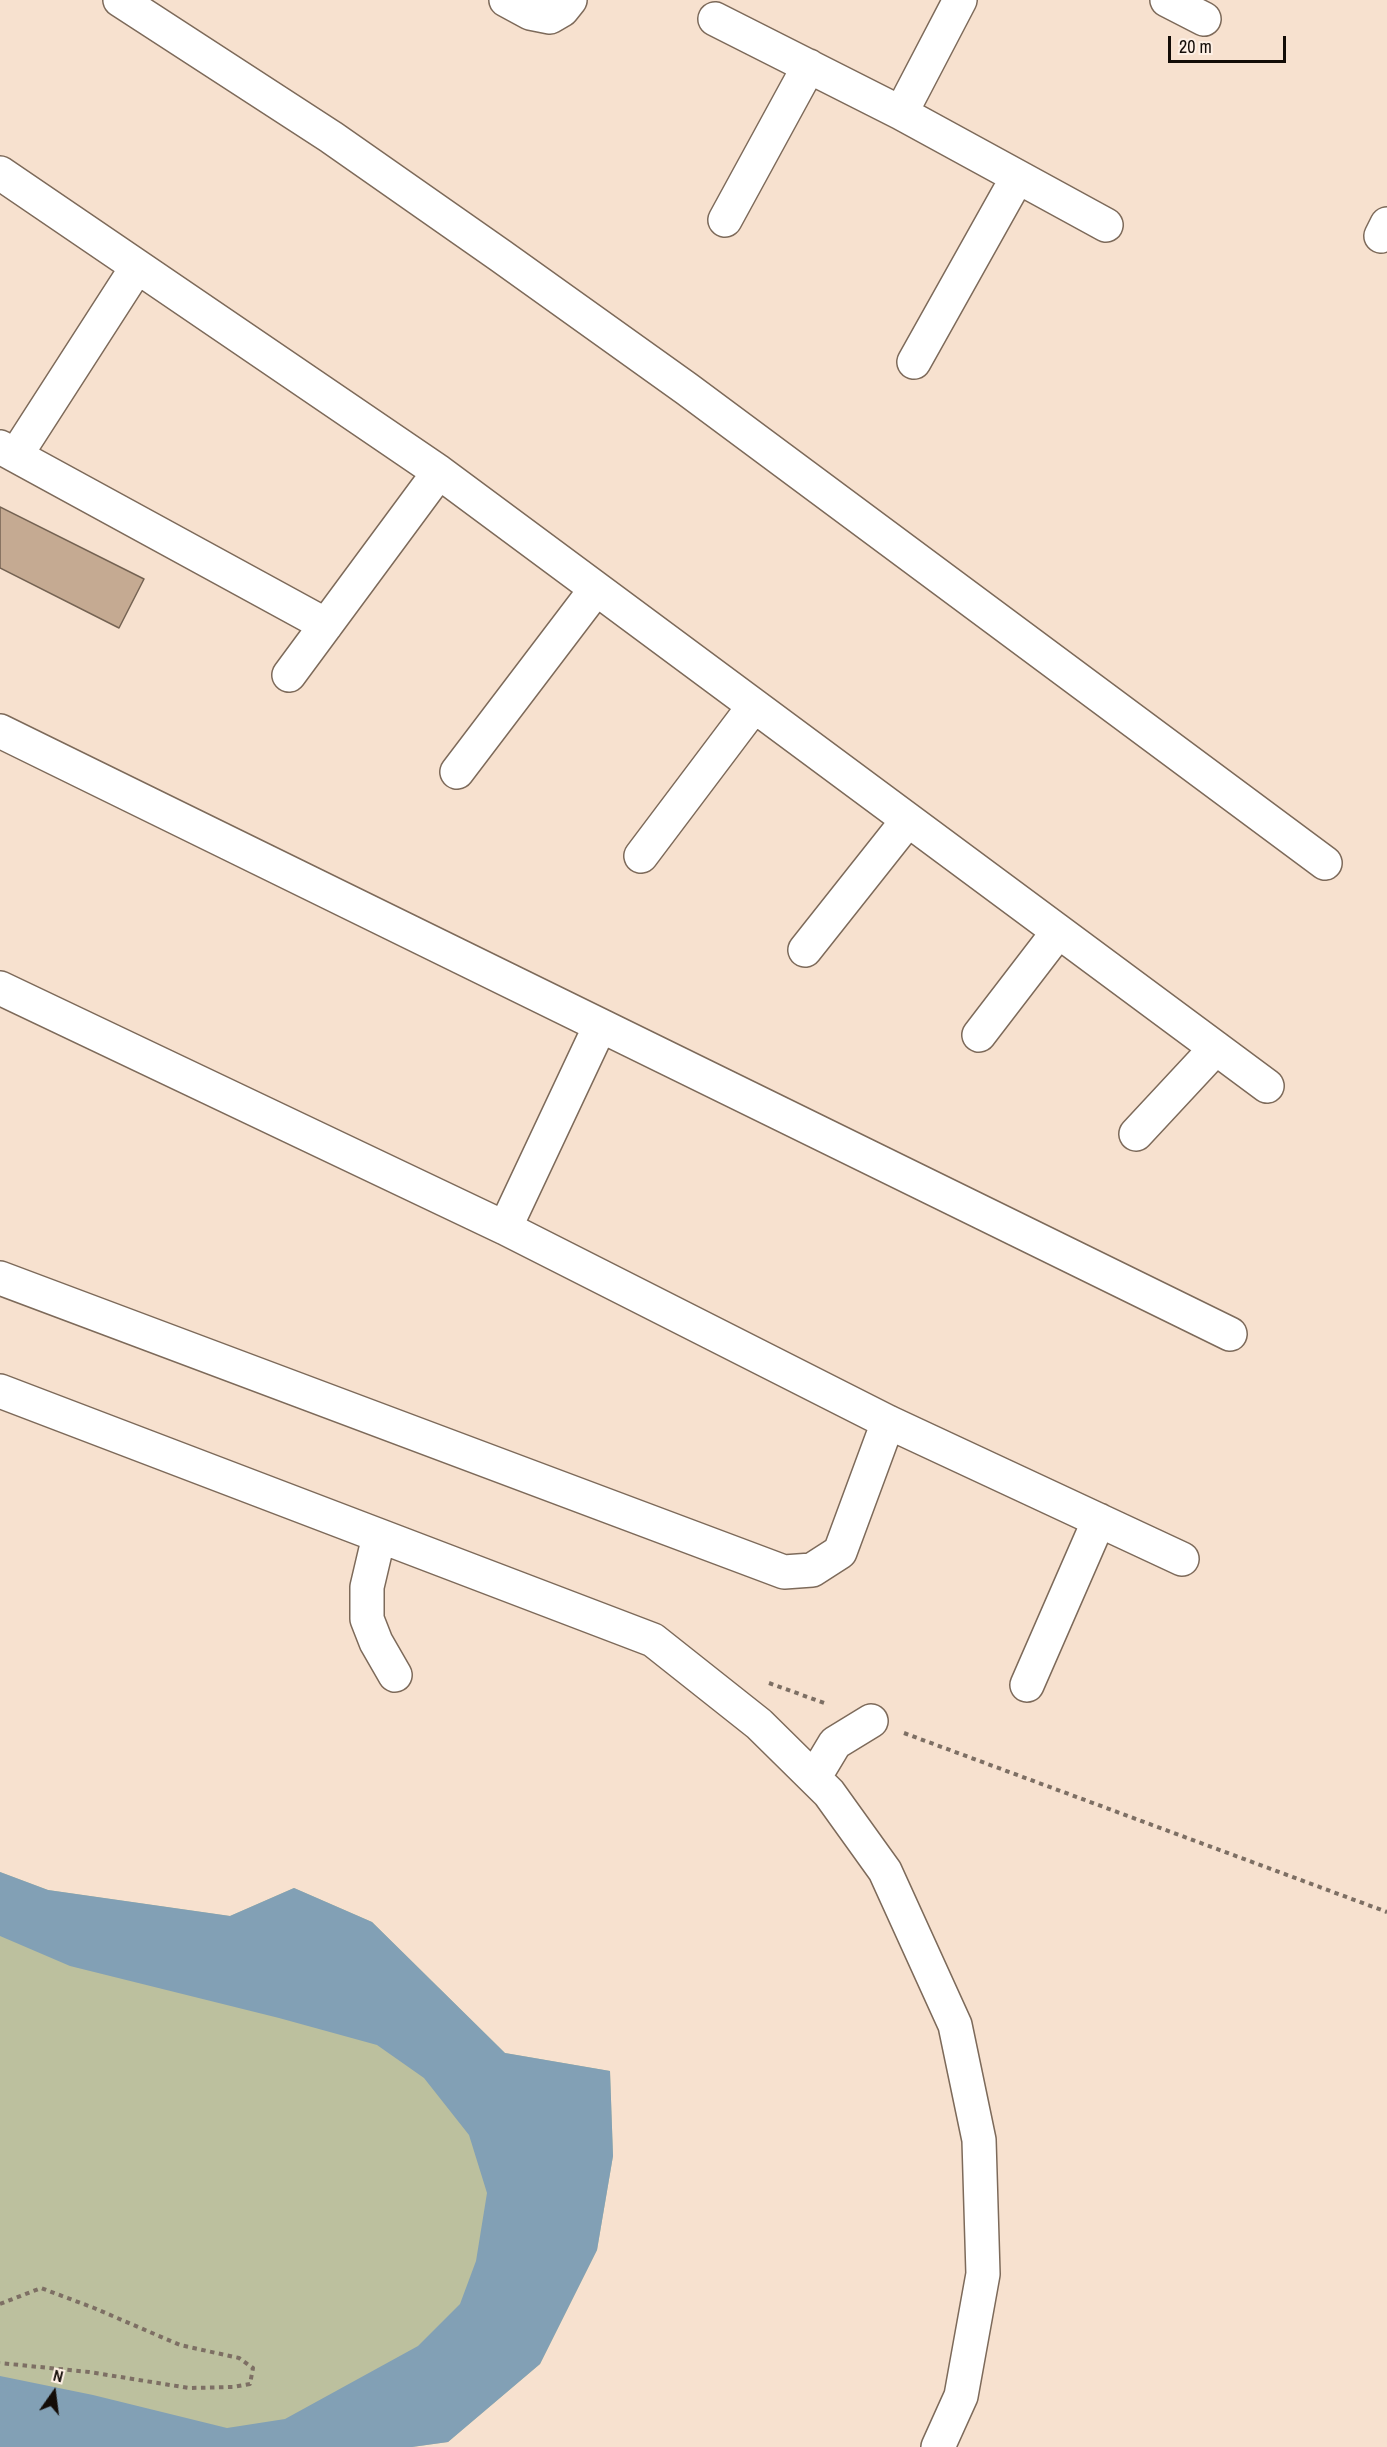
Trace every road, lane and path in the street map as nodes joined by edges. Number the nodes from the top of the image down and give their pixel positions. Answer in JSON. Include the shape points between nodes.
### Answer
{"nodes":[{"id":1,"x":120,"y":0,"type":"edge"},
{"id":2,"x":506,"y":0,"type":"edge"},
{"id":3,"x":570,"y":0,"type":"edge"},
{"id":4,"x":960,"y":0,"type":"edge"},
{"id":5,"x":1167,"y":0,"type":"edge"},
{"id":6,"x":715,"y":19,"type":"dead end"},
{"id":7,"x":1204,"y":19,"type":"dead end"},
{"id":8,"x":809,"y":66,"type":"junction"},
{"id":9,"x":902,"y":113,"type":"junction"},
{"id":10,"x":0,"y":173,"type":"edge"},
{"id":11,"x":1017,"y":178,"type":"junction"},
{"id":12,"x":725,"y":220,"type":"dead end"},
{"id":13,"x":1106,"y":225,"type":"dead end"},
{"id":14,"x":137,"y":267,"type":"junction"},
{"id":15,"x":914,"y":362,"type":"dead end"},
{"id":16,"x":8,"y":451,"type":"edge"},
{"id":17,"x":439,"y":472,"type":"junction"},
{"id":18,"x":596,"y":589,"type":"junction"},
{"id":19,"x":326,"y":625,"type":"junction"},
{"id":20,"x":289,"y":675,"type":"dead end"},
{"id":21,"x":754,"y":706,"type":"junction"},
{"id":22,"x":0,"y":731,"type":"edge"},
{"id":23,"x":457,"y":772,"type":"dead end"},
{"id":24,"x":908,"y":820,"type":"junction"},
{"id":25,"x":641,"y":856,"type":"dead end"},
{"id":26,"x":1325,"y":863,"type":"dead end"},
{"id":27,"x":1058,"y":932,"type":"junction"},
{"id":28,"x":805,"y":950,"type":"dead end"},
{"id":29,"x":0,"y":988,"type":"edge"},
{"id":30,"x":600,"y":1026,"type":"junction"},
{"id":31,"x":979,"y":1035,"type":"dead end"},
{"id":32,"x":1216,"y":1048,"type":"junction"},
{"id":33,"x":1267,"y":1086,"type":"dead end"},
{"id":34,"x":1136,"y":1134,"type":"dead end"},
{"id":35,"x":505,"y":1228,"type":"junction"},
{"id":36,"x":0,"y":1278,"type":"edge"},
{"id":37,"x":1230,"y":1334,"type":"dead end"},
{"id":38,"x":0,"y":1391,"type":"edge"},
{"id":39,"x":888,"y":1422,"type":"junction"},
{"id":40,"x":1098,"y":1520,"type":"junction"},
{"id":41,"x":379,"y":1536,"type":"junction"},
{"id":42,"x":1182,"y":1559,"type":"dead end"},
{"id":43,"x":395,"y":1675,"type":"dead end"},
{"id":44,"x":762,"y":1680,"type":"dead end"},
{"id":45,"x":1027,"y":1685,"type":"dead end"},
{"id":46,"x":871,"y":1721,"type":"junction"},
{"id":47,"x":814,"y":1778,"type":"junction"},
{"id":48,"x":1387,"y":1912,"type":"edge"},
{"id":49,"x":0,"y":2304,"type":"edge"},
{"id":50,"x":0,"y":2363,"type":"edge"},
{"id":51,"x":938,"y":2447,"type":"edge"}],
"edges":[{"from":1,"to":26,"type":"street","via":[[331,137],[501,256]]},
{"from":2,"to":3,"type":"street","via":[[530,13],[550,17]]},
{"from":4,"to":9,"type":"street"},
{"from":5,"to":7,"type":"street"},
{"from":6,"to":8,"type":"street"},
{"from":8,"to":9,"type":"street"},
{"from":8,"to":12,"type":"street"},
{"from":9,"to":11,"type":"street"},
{"from":10,"to":14,"type":"street"},
{"from":11,"to":13,"type":"street"},
{"from":11,"to":15,"type":"street"},
{"from":14,"to":16,"type":"street"},
{"from":14,"to":17,"type":"street"},
{"from":16,"to":19,"type":"street"},
{"from":17,"to":18,"type":"street"},
{"from":17,"to":19,"type":"street"},
{"from":18,"to":21,"type":"street"},
{"from":18,"to":23,"type":"street"},
{"from":19,"to":20,"type":"street"},
{"from":21,"to":24,"type":"street"},
{"from":21,"to":25,"type":"street"},
{"from":22,"to":30,"type":"street"},
{"from":24,"to":27,"type":"street"},
{"from":24,"to":28,"type":"street"},
{"from":27,"to":31,"type":"street"},
{"from":27,"to":32,"type":"street"},
{"from":29,"to":35,"type":"street"},
{"from":30,"to":35,"type":"street"},
{"from":30,"to":37,"type":"street"},
{"from":32,"to":33,"type":"street"},
{"from":32,"to":34,"type":"street"},
{"from":35,"to":39,"type":"street"},
{"from":36,"to":39,"type":"street","via":[[784,1572],[812,1570],[840,1552]]},
{"from":38,"to":41,"type":"street"},
{"from":39,"to":40,"type":"street"},
{"from":40,"to":42,"type":"street"},
{"from":40,"to":45,"type":"street"},
{"from":41,"to":43,"type":"street","via":[[366,1587],[367,1619]]},
{"from":41,"to":47,"type":"street","via":[[653,1640],[759,1724]]},
{"from":44,"to":46,"type":"path"},
{"from":46,"to":47,"type":"street","via":[[835,1743]]},
{"from":46,"to":48,"type":"path"},
{"from":47,"to":51,"type":"street","via":[[885,1872],[955,2025],[979,2140],[983,2274],[961,2396]]},
{"from":49,"to":50,"type":"path","via":[[40,2288],[180,2345],[239,2358],[253,2368],[250,2384],[189,2388]]}]}
